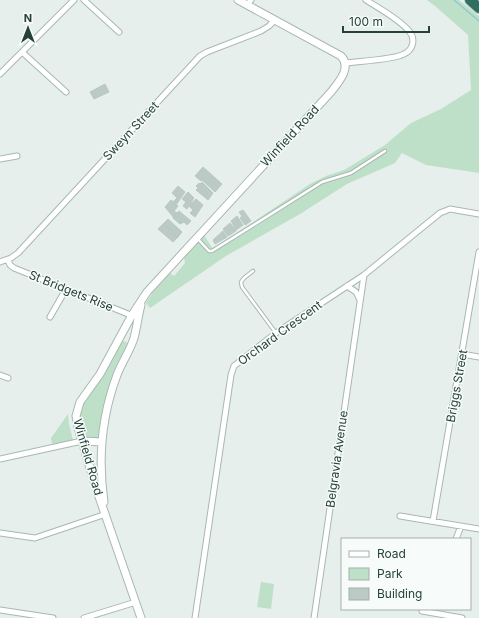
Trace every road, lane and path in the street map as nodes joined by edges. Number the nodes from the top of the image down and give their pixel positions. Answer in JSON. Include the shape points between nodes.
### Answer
{"nodes":[{"id":1,"x":84,"y":0,"type":"edge"},
{"id":2,"x":238,"y":0,"type":"edge"},
{"id":3,"x":366,"y":0,"type":"edge"},
{"id":4,"x":470,"y":0,"type":"edge"},
{"id":5,"x":70,"y":1,"type":"edge"},
{"id":6,"x":249,"y":2,"type":"edge"},
{"id":7,"x":479,"y":8,"type":"edge"},
{"id":8,"x":275,"y":20,"type":"junction"},
{"id":9,"x":119,"y":32,"type":"dead end"},
{"id":10,"x":22,"y":52,"type":"junction"},
{"id":11,"x":345,"y":63,"type":"junction"},
{"id":12,"x":0,"y":74,"type":"edge"},
{"id":13,"x":66,"y":92,"type":"dead end"},
{"id":14,"x":385,"y":151,"type":"dead end"},
{"id":15,"x":17,"y":156,"type":"dead end"},
{"id":16,"x":0,"y":159,"type":"edge"},
{"id":17,"x":479,"y":214,"type":"edge"},
{"id":18,"x":197,"y":237,"type":"junction"},
{"id":19,"x":479,"y":252,"type":"edge"},
{"id":20,"x":8,"y":260,"type":"junction"},
{"id":21,"x":0,"y":262,"type":"edge"},
{"id":22,"x":253,"y":271,"type":"dead end"},
{"id":23,"x":364,"y":275,"type":"junction"},
{"id":24,"x":347,"y":286,"type":"junction"},
{"id":25,"x":66,"y":289,"type":"junction"},
{"id":26,"x":360,"y":300,"type":"junction"},
{"id":27,"x":135,"y":316,"type":"junction"},
{"id":28,"x":50,"y":317,"type":"dead end"},
{"id":29,"x":276,"y":333,"type":"junction"},
{"id":30,"x":462,"y":354,"type":"junction"},
{"id":31,"x":479,"y":357,"type":"edge"},
{"id":32,"x":0,"y":376,"type":"edge"},
{"id":33,"x":8,"y":378,"type":"dead end"},
{"id":34,"x":82,"y":441,"type":"junction"},
{"id":35,"x":102,"y":442,"type":"junction"},
{"id":36,"x":0,"y":459,"type":"edge"},
{"id":37,"x":106,"y":514,"type":"junction"},
{"id":38,"x":400,"y":516,"type":"dead end"},
{"id":39,"x":433,"y":521,"type":"junction"},
{"id":40,"x":461,"y":526,"type":"junction"},
{"id":41,"x":479,"y":529,"type":"edge"},
{"id":42,"x":0,"y":533,"type":"edge"},
{"id":43,"x":456,"y":538,"type":"edge"},
{"id":44,"x":136,"y":602,"type":"junction"},
{"id":45,"x":0,"y":610,"type":"edge"},
{"id":46,"x":422,"y":610,"type":"edge"},
{"id":47,"x":53,"y":618,"type":"edge"},
{"id":48,"x":84,"y":618,"type":"edge"},
{"id":49,"x":141,"y":618,"type":"edge"},
{"id":50,"x":195,"y":618,"type":"edge"},
{"id":51,"x":314,"y":618,"type":"edge"},
{"id":52,"x":420,"y":618,"type":"edge"},
{"id":53,"x":462,"y":618,"type":"edge"}],
"edges":[{"from":1,"to":9,"type":"street"},
{"from":2,"to":6,"type":"street"},
{"from":3,"to":11,"type":"street","via":[[409,30],[412,35],[412,46],[407,53],[398,56]]},
{"from":4,"to":7,"type":"highway"},
{"from":5,"to":10,"type":"street"},
{"from":6,"to":8,"type":"street"},
{"from":8,"to":11,"type":"street","via":[[343,57]]},
{"from":8,"to":20,"type":"street","name":"Sweyn Street","via":[[261,31],[198,58],[18,253]]},
{"from":10,"to":12,"type":"street"},
{"from":10,"to":13,"type":"street"},
{"from":11,"to":18,"type":"street","name":"Winfield Road","via":[[343,74],[335,87]]},
{"from":14,"to":18,"type":"lane","via":[[351,173],[322,182],[212,251],[209,251]]},
{"from":15,"to":16,"type":"street"},
{"from":17,"to":23,"type":"street","name":"Orchard Crescent","via":[[450,209],[440,213]]},
{"from":18,"to":27,"type":"street","name":"Winfield Road","via":[[151,287]]},
{"from":19,"to":30,"type":"street","name":"Briggs Street"},
{"from":20,"to":21,"type":"street","name":"Sweyn Street"},
{"from":20,"to":25,"type":"street","name":"St Bridgets Rise","via":[[14,268]]},
{"from":22,"to":29,"type":"lane","via":[[241,282],[242,287]]},
{"from":23,"to":24,"type":"street","name":"Orchard Crescent"},
{"from":23,"to":26,"type":"street","name":"Belgravia Avenue"},
{"from":24,"to":26,"type":"street","via":[[356,292]]},
{"from":24,"to":29,"type":"street","name":"Orchard Crescent"},
{"from":25,"to":27,"type":"street","name":"St Bridgets Rise"},
{"from":25,"to":28,"type":"street"},
{"from":26,"to":51,"type":"street","name":"Belgravia Avenue"},
{"from":27,"to":34,"type":"street","name":"Winfield Road","via":[[78,407],[76,420]]},
{"from":27,"to":35,"type":"street","name":"Winfield Road","via":[[132,342],[110,396]]},
{"from":29,"to":50,"type":"street","name":"Orchard Crescent","via":[[232,369]]},
{"from":30,"to":31,"type":"street"},
{"from":30,"to":39,"type":"street","name":"Briggs Street"},
{"from":32,"to":33,"type":"street"},
{"from":34,"to":35,"type":"street"},
{"from":34,"to":36,"type":"street"},
{"from":34,"to":37,"type":"street","name":"Winfield Road"},
{"from":35,"to":37,"type":"street","name":"Winfield Road","via":[[102,482]]},
{"from":37,"to":42,"type":"street","via":[[35,538]]},
{"from":37,"to":44,"type":"street","name":"Winfield Road"},
{"from":38,"to":39,"type":"street"},
{"from":39,"to":40,"type":"street"},
{"from":40,"to":41,"type":"street"},
{"from":40,"to":43,"type":"street"},
{"from":44,"to":48,"type":"street"},
{"from":44,"to":49,"type":"street","name":"Winfield Road"},
{"from":45,"to":47,"type":"street"},
{"from":46,"to":52,"type":"street"},
{"from":46,"to":53,"type":"street"}]}
